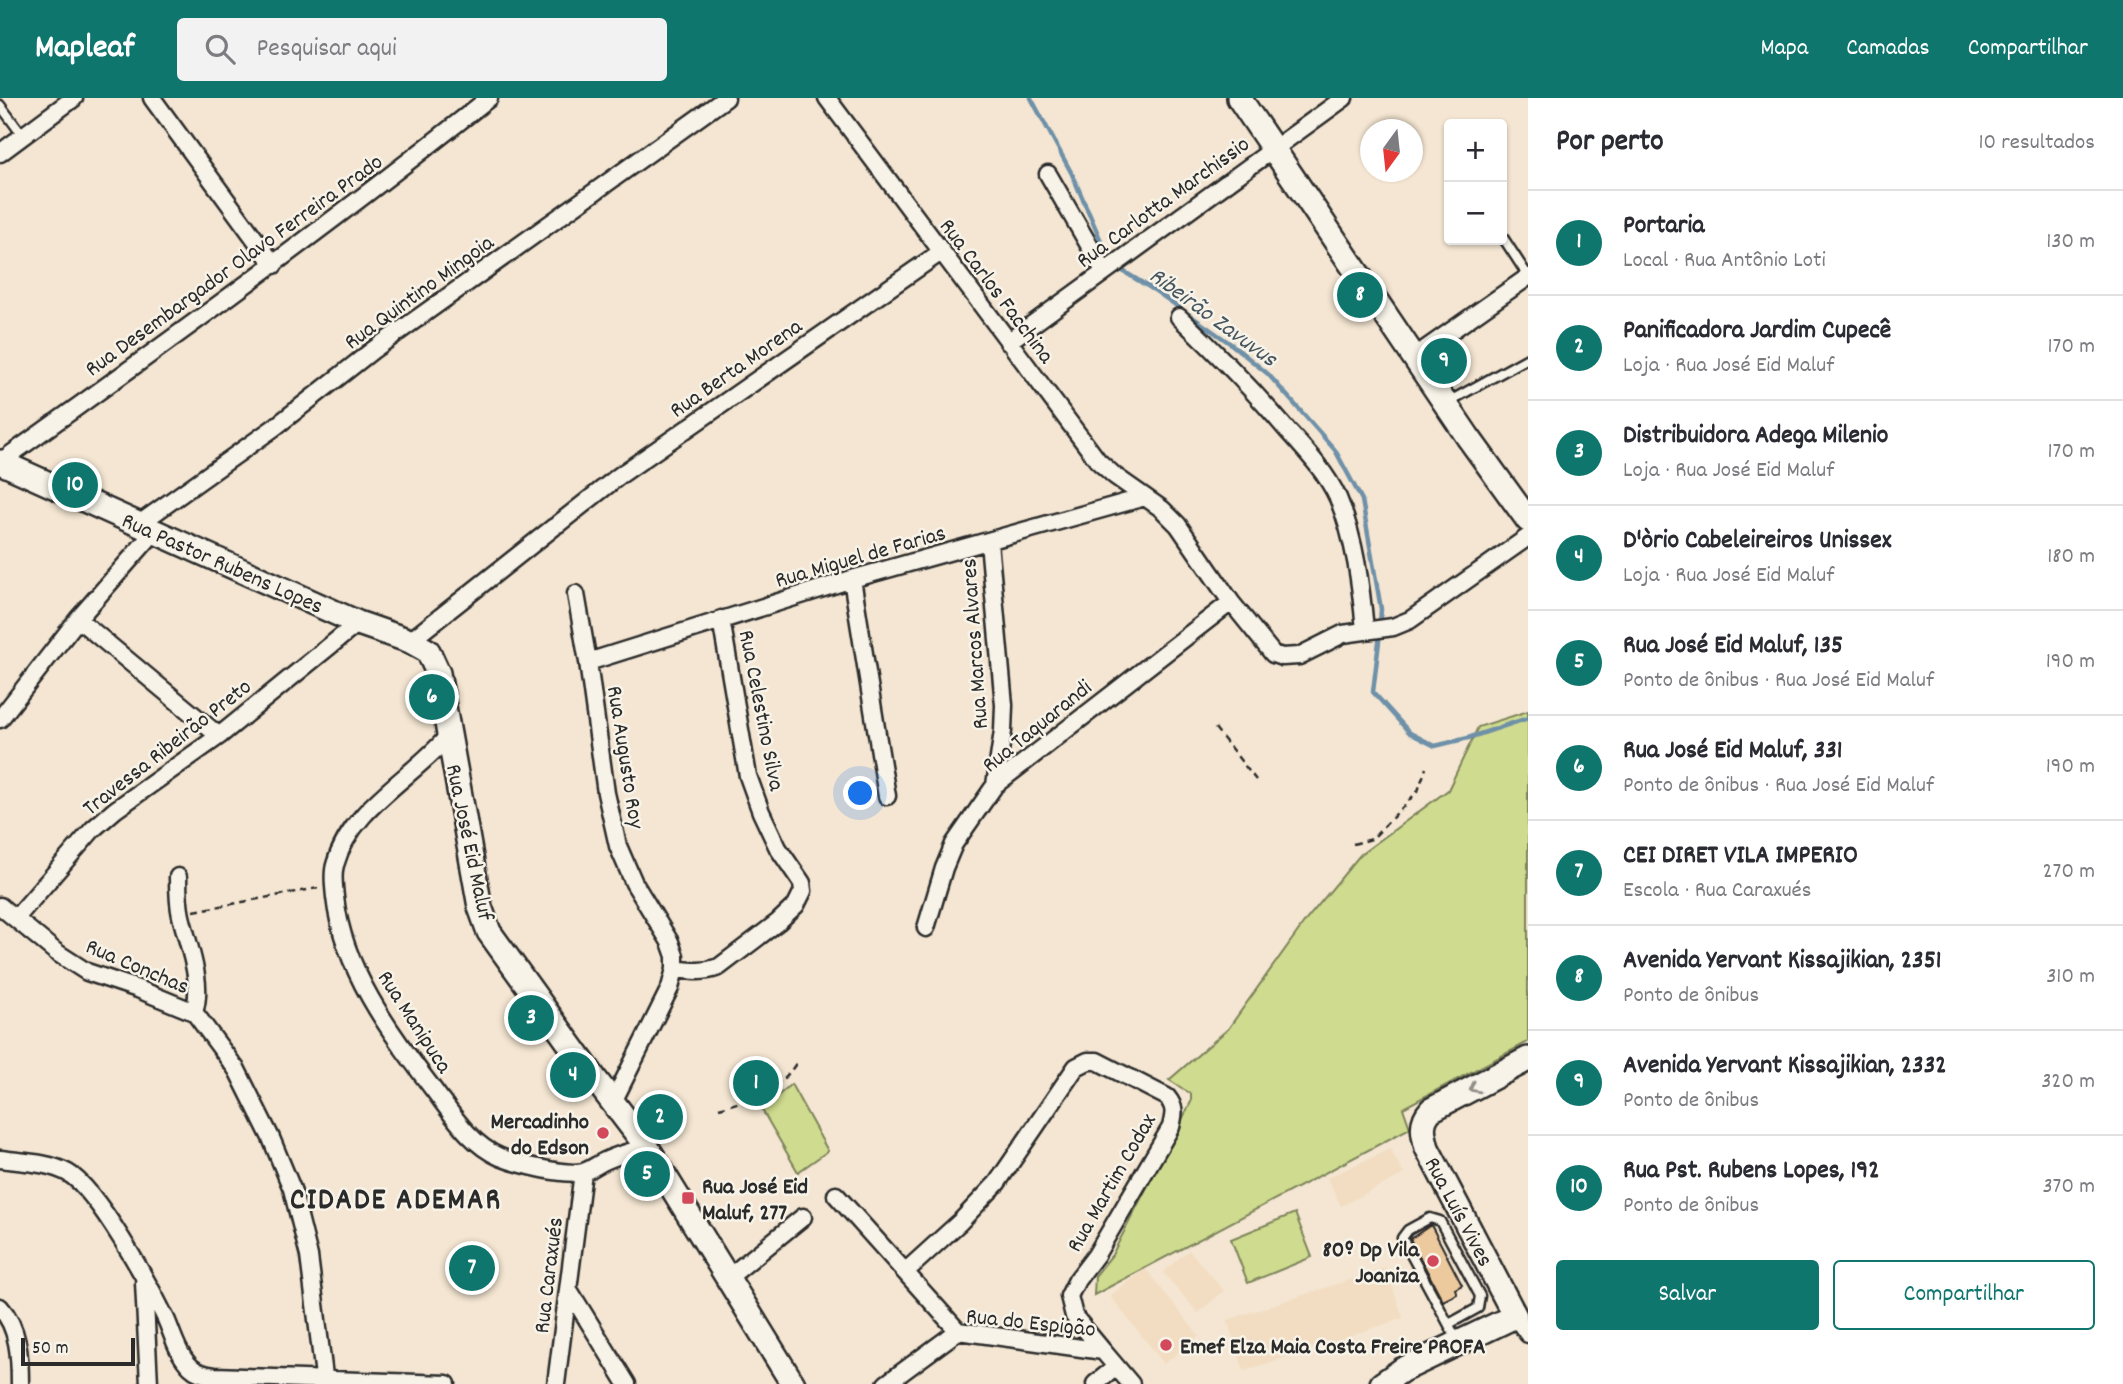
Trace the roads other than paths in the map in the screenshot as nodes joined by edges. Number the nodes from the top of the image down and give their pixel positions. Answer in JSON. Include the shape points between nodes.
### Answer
{"nodes":[{"id":1,"x":75,"y":98,"type":"edge"},
{"id":2,"x":152,"y":98,"type":"edge"},
{"id":3,"x":489,"y":98,"type":"edge"},
{"id":4,"x":726,"y":98,"type":"edge"},
{"id":5,"x":827,"y":98,"type":"edge"},
{"id":6,"x":1239,"y":98,"type":"edge"},
{"id":7,"x":1344,"y":98,"type":"edge"},
{"id":8,"x":0,"y":105,"type":"edge"},
{"id":9,"x":23,"y":136,"type":"junction"},
{"id":10,"x":1275,"y":149,"type":"junction"},
{"id":11,"x":0,"y":153,"type":"edge"},
{"id":12,"x":1048,"y":174,"type":"dead end"},
{"id":13,"x":1507,"y":244,"type":"edge"},
{"id":14,"x":941,"y":252,"type":"junction"},
{"id":15,"x":274,"y":265,"type":"junction"},
{"id":16,"x":1104,"y":271,"type":"junction"},
{"id":17,"x":1528,"y":277,"type":"edge"},
{"id":18,"x":1179,"y":317,"type":"dead end"},
{"id":19,"x":1008,"y":342,"type":"junction"},
{"id":20,"x":1415,"y":357,"type":"junction"},
{"id":21,"x":1528,"y":358,"type":"edge"},
{"id":22,"x":1446,"y":403,"type":"junction"},
{"id":23,"x":0,"y":462,"type":"edge"},
{"id":24,"x":1145,"y":497,"type":"junction"},
{"id":25,"x":1528,"y":520,"type":"edge"},
{"id":26,"x":147,"y":527,"type":"junction"},
{"id":27,"x":1528,"y":537,"type":"edge"},
{"id":28,"x":989,"y":542,"type":"junction"},
{"id":29,"x":852,"y":579,"type":"junction"},
{"id":30,"x":576,"y":594,"type":"dead end"},
{"id":31,"x":1231,"y":601,"type":"junction"},
{"id":32,"x":78,"y":619,"type":"junction"},
{"id":33,"x":721,"y":619,"type":"junction"},
{"id":34,"x":358,"y":623,"type":"junction"},
{"id":35,"x":1370,"y":629,"type":"junction"},
{"id":36,"x":410,"y":642,"type":"junction"},
{"id":37,"x":589,"y":662,"type":"junction"},
{"id":38,"x":0,"y":719,"type":"edge"},
{"id":39,"x":449,"y":735,"type":"junction"},
{"id":40,"x":219,"y":736,"type":"junction"},
{"id":41,"x":995,"y":785,"type":"junction"},
{"id":42,"x":887,"y":796,"type":"dead end"},
{"id":43,"x":178,"y":877,"type":"dead end"},
{"id":44,"x":0,"y":906,"type":"edge"},
{"id":45,"x":16,"y":918,"type":"junction"},
{"id":46,"x":926,"y":928,"type":"dead end"},
{"id":47,"x":675,"y":962,"type":"junction"},
{"id":48,"x":194,"y":1012,"type":"junction"},
{"id":49,"x":1526,"y":1064,"type":"edge"},
{"id":50,"x":613,"y":1102,"type":"junction"},
{"id":51,"x":648,"y":1147,"type":"junction"},
{"id":52,"x":0,"y":1159,"type":"edge"},
{"id":53,"x":583,"y":1172,"type":"junction"},
{"id":54,"x":835,"y":1195,"type":"dead end"},
{"id":55,"x":803,"y":1217,"type":"dead end"},
{"id":56,"x":905,"y":1272,"type":"junction"},
{"id":57,"x":144,"y":1276,"type":"junction"},
{"id":58,"x":728,"y":1278,"type":"junction"},
{"id":59,"x":569,"y":1290,"type":"junction"},
{"id":60,"x":0,"y":1307,"type":"edge"},
{"id":61,"x":1522,"y":1325,"type":"edge"},
{"id":62,"x":958,"y":1332,"type":"junction"},
{"id":63,"x":1454,"y":1334,"type":"junction"},
{"id":64,"x":1103,"y":1350,"type":"junction"},
{"id":65,"x":1116,"y":1367,"type":"junction"},
{"id":66,"x":1405,"y":1377,"type":"edge"},
{"id":67,"x":325,"y":1382,"type":"edge"},
{"id":68,"x":20,"y":1384,"type":"edge"},
{"id":69,"x":149,"y":1384,"type":"edge"},
{"id":70,"x":447,"y":1384,"type":"edge"},
{"id":71,"x":556,"y":1384,"type":"edge"},
{"id":72,"x":627,"y":1384,"type":"edge"},
{"id":73,"x":793,"y":1384,"type":"edge"},
{"id":74,"x":886,"y":1384,"type":"edge"},
{"id":75,"x":1095,"y":1384,"type":"edge"},
{"id":76,"x":1131,"y":1384,"type":"edge"},
{"id":77,"x":1382,"y":1384,"type":"edge"}],
"edges":[{"from":1,"to":9,"type":"street"},
{"from":2,"to":15,"type":"street"},
{"from":3,"to":15,"type":"street","name":"Rua Desembargador Olavo Ferreira Prado"},
{"from":4,"to":26,"type":"street","name":"Rua Quintino Mingoia","via":[[373,351]]},
{"from":5,"to":14,"type":"street","name":"Rua Carlos Facchina"},
{"from":6,"to":10,"type":"street"},
{"from":7,"to":10,"type":"street","name":"Rua Carlotta Marchissio"},
{"from":8,"to":9,"type":"lane"},
{"from":9,"to":11,"type":"street"},
{"from":10,"to":16,"type":"street","name":"Rua Carlotta Marchissio"},
{"from":10,"to":20,"type":"street"},
{"from":12,"to":16,"type":"street"},
{"from":13,"to":17,"type":"lane"},
{"from":14,"to":19,"type":"street","name":"Rua Carlos Facchina"},
{"from":14,"to":36,"type":"street","name":"Rua Berta Morena","via":[[619,476]]},
{"from":15,"to":23,"type":"street","name":"Rua Desembargador Olavo Ferreira Prado"},
{"from":16,"to":19,"type":"street","name":"Rua Carlotta Marchissio"},
{"from":17,"to":20,"type":"street"},
{"from":18,"to":35,"type":"street","via":[[1258,396],[1323,471],[1338,498],[1349,534]]},
{"from":19,"to":24,"type":"street","name":"Rua Carlos Facchina","via":[[1098,461]]},
{"from":20,"to":22,"type":"street"},
{"from":21,"to":22,"type":"lane"},
{"from":22,"to":25,"type":"street"},
{"from":23,"to":26,"type":"street","name":"Rua Pastor Rubens Lopes"},
{"from":24,"to":28,"type":"street","name":"Rua Miguel de Farias"},
{"from":24,"to":31,"type":"street","name":"Rua Carlos Facchina","via":[[1178,525]]},
{"from":26,"to":32,"type":"street","name":"Rua Quintino Mingoia"},
{"from":26,"to":34,"type":"street","name":"Rua Pastor Rubens Lopes"},
{"from":27,"to":35,"type":"street","via":[[1410,620]]},
{"from":28,"to":29,"type":"street","name":"Rua Miguel de Farias"},
{"from":28,"to":41,"type":"street","name":"Rua Marcos Alvares","via":[[1004,705]]},
{"from":29,"to":33,"type":"street","name":"Rua Miguel de Farias"},
{"from":29,"to":42,"type":"street"},
{"from":30,"to":37,"type":"street","name":"Rua Augusto Roy"},
{"from":31,"to":35,"type":"street","name":"Rua Carlos Facchina","via":[[1273,654],[1282,657],[1298,656],[1343,634]]},
{"from":31,"to":41,"type":"street","name":"Rua Taquarandi"},
{"from":32,"to":38,"type":"street","name":"Rua Quintino Mingoia"},
{"from":32,"to":40,"type":"street"},
{"from":33,"to":37,"type":"street","name":"Rua Miguel de Farias"},
{"from":33,"to":47,"type":"street","name":"Rua Celestino Silva","via":[[748,776],[778,848],[803,883],[803,891],[778,922],[719,967],[695,972]]},
{"from":34,"to":36,"type":"street","name":"Rua Pastor Rubens Lopes"},
{"from":34,"to":40,"type":"street","name":"Travessa Ribeirão Preto"},
{"from":36,"to":39,"type":"street","name":"Rua José Eid Maluf","via":[[428,650],[435,662]]},
{"from":37,"to":47,"type":"street","name":"Rua Augusto Roy","via":[[606,793],[618,846],[634,883],[660,923]]},
{"from":39,"to":50,"type":"street","name":"Rua José Eid Maluf","via":[[480,907],[489,932]]},
{"from":39,"to":53,"type":"street","name":"Rua Manipuca","via":[[367,811],[348,836],[334,869],[337,916],[370,998],[395,1038],[479,1145],[499,1156]]},
{"from":40,"to":45,"type":"street","name":"Travessa Ribeirão Preto","via":[[93,829]]},
{"from":41,"to":46,"type":"street","name":"Rua Taquarandi","via":[[954,844]]},
{"from":43,"to":48,"type":"street","via":[[198,993]]},
{"from":44,"to":45,"type":"street","name":"Rua Conchas"},
{"from":45,"to":48,"type":"street","name":"Rua Conchas","via":[[87,972]]},
{"from":47,"to":50,"type":"street","via":[[670,988]]},
{"from":48,"to":67,"type":"street","via":[[236,1070],[292,1189],[309,1256]]},
{"from":49,"to":61,"type":"street","name":"Rua Luís Vives","one_way":true,"via":[[1431,1110],[1424,1121],[1427,1148]]},
{"from":50,"to":51,"type":"street","name":"Rua José Eid Maluf"},
{"from":51,"to":53,"type":"street"},
{"from":51,"to":58,"type":"street","name":"Rua José Eid Maluf"},
{"from":52,"to":57,"type":"street","via":[[48,1165],[69,1174],[90,1192]]},
{"from":53,"to":59,"type":"street","name":"Rua Caraxués"},
{"from":54,"to":56,"type":"street"},
{"from":55,"to":58,"type":"street"},
{"from":56,"to":62,"type":"street"},
{"from":56,"to":64,"type":"street","name":"Rua Martim Codax","via":[[997,1183],[1076,1067],[1097,1061],[1167,1097],[1174,1113],[1171,1127],[1069,1296],[1074,1316]]},
{"from":57,"to":67,"type":"street","via":[[192,1369],[215,1376]]},
{"from":57,"to":69,"type":"street"},
{"from":58,"to":73,"type":"street","name":"Rua José Eid Maluf"},
{"from":59,"to":71,"type":"street","name":"Rua Caraxués"},
{"from":59,"to":72,"type":"street"},
{"from":60,"to":68,"type":"street","via":[[15,1336]]},
{"from":61,"to":63,"type":"street"},
{"from":62,"to":64,"type":"street","name":"Rua do Espigão"},
{"from":62,"to":74,"type":"street","name":"Rua do Espigão"},
{"from":63,"to":63,"type":"lane","via":[[1478,1308],[1480,1296],[1440,1221],[1430,1218],[1402,1238]]},
{"from":63,"to":66,"type":"street"},
{"from":64,"to":65,"type":"street","name":"Rua do Espigão"},
{"from":65,"to":75,"type":"street"},
{"from":65,"to":76,"type":"street","name":"Rua do Espigão"},
{"from":66,"to":77,"type":"street"},
{"from":67,"to":70,"type":"street"}]}
